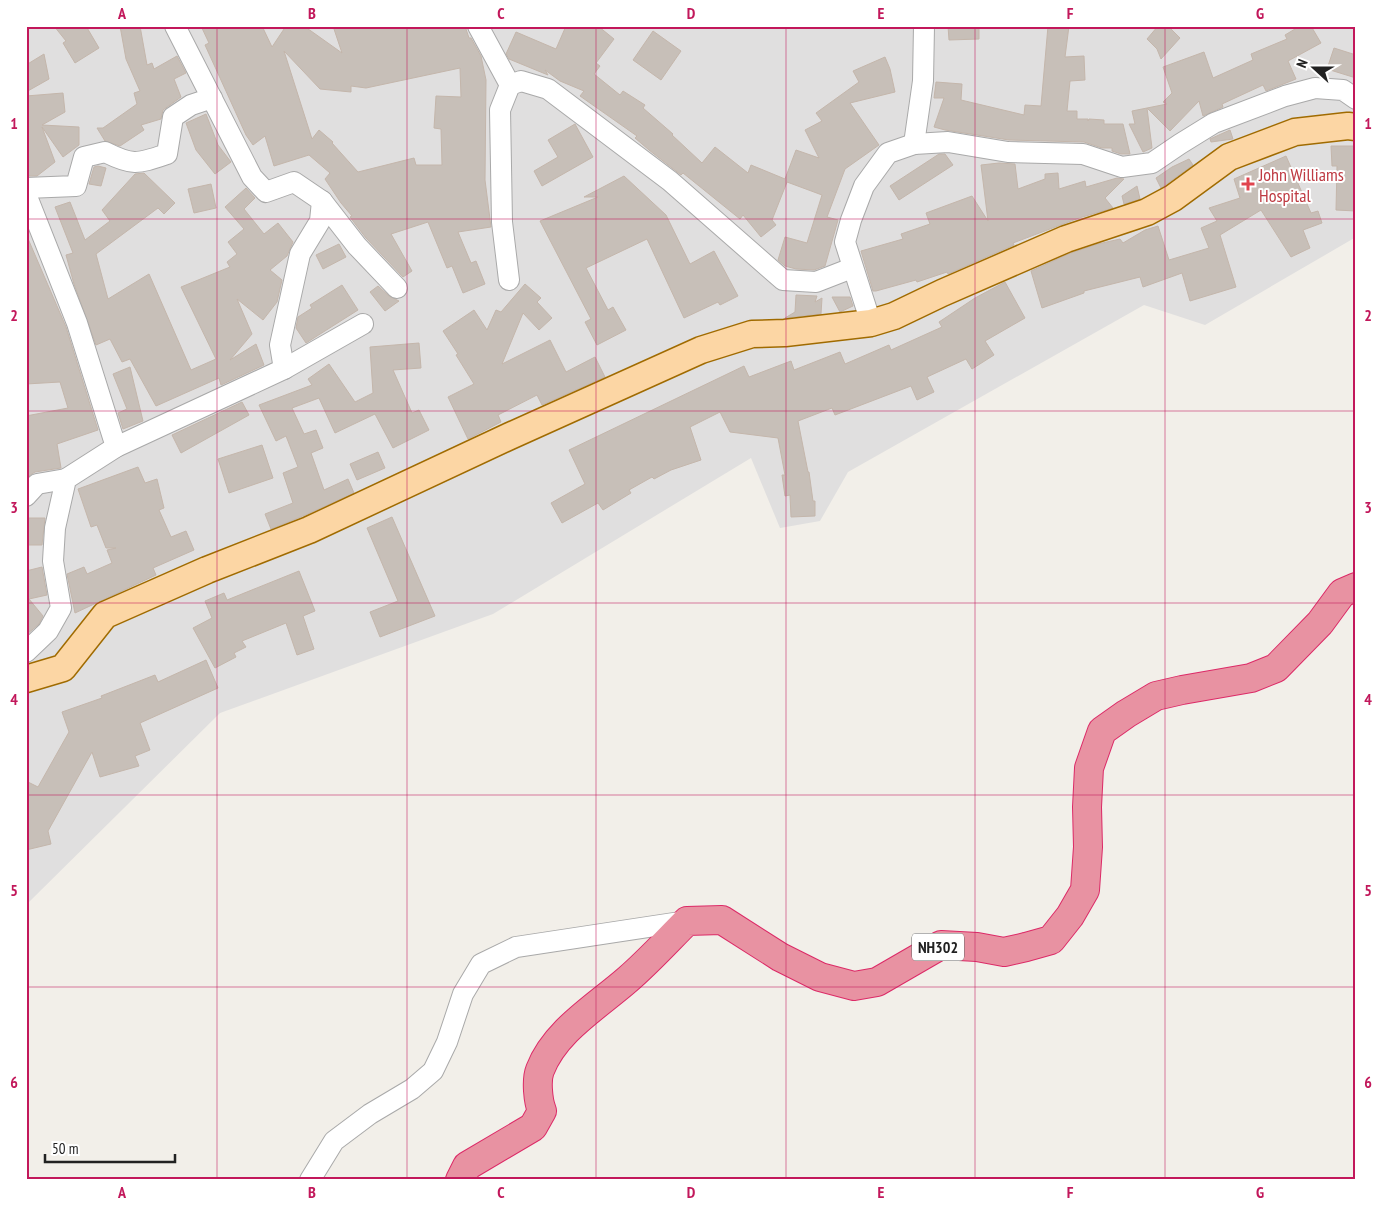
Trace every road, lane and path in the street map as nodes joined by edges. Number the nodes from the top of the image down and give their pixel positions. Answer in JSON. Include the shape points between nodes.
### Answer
{"nodes":[{"id":1,"x":175,"y":26,"type":"edge"},
{"id":2,"x":478,"y":26,"type":"edge"},
{"id":3,"x":924,"y":26,"type":"edge"},
{"id":4,"x":510,"y":85,"type":"junction"},
{"id":5,"x":212,"y":98,"type":"junction"},
{"id":6,"x":1356,"y":98,"type":"edge"},
{"id":7,"x":1356,"y":127,"type":"edge"},
{"id":8,"x":914,"y":144,"type":"junction"},
{"id":9,"x":26,"y":188,"type":"edge"},
{"id":10,"x":26,"y":194,"type":"edge"},
{"id":11,"x":322,"y":201,"type":"junction"},
{"id":12,"x":852,"y":268,"type":"junction"},
{"id":13,"x":509,"y":280,"type":"dead end"},
{"id":14,"x":397,"y":288,"type":"dead end"},
{"id":15,"x":871,"y":323,"type":"junction"},
{"id":16,"x":364,"y":324,"type":"dead end"},
{"id":17,"x":284,"y":369,"type":"junction"},
{"id":18,"x":116,"y":447,"type":"junction"},
{"id":19,"x":66,"y":479,"type":"junction"},
{"id":20,"x":26,"y":496,"type":"edge"},
{"id":21,"x":1356,"y":587,"type":"edge"},
{"id":22,"x":26,"y":652,"type":"edge"},
{"id":23,"x":26,"y":678,"type":"edge"},
{"id":24,"x":687,"y":921,"type":"junction"},
{"id":25,"x":310,"y":1180,"type":"edge"},
{"id":26,"x":460,"y":1180,"type":"edge"}],
"edges":[{"from":1,"to":5,"type":"street"},
{"from":2,"to":4,"type":"street"},
{"from":3,"to":8,"type":"street","via":[[923,81]]},
{"from":4,"to":12,"type":"street","via":[[521,81],[548,89],[670,181],[783,280],[816,282]]},
{"from":4,"to":13,"type":"street","via":[[500,110],[502,222]]},
{"from":5,"to":9,"type":"street","via":[[191,105],[173,117],[167,154],[143,162],[125,162],[105,152],[84,156],[76,186]]},
{"from":5,"to":11,"type":"street","via":[[252,177],[266,192],[294,182]]},
{"from":6,"to":8,"type":"street","via":[[1344,90],[1315,88],[1285,96],[1214,123],[1152,163],[1122,167],[1083,154],[1008,152],[948,142]]},
{"from":7,"to":15,"type":"main road","via":[[1295,132],[1229,157],[1173,198],[1147,212],[1066,239],[894,316]]},
{"from":8,"to":12,"type":"street","via":[[888,153],[864,186],[845,242]]},
{"from":10,"to":18,"type":"street","via":[[77,323]]},
{"from":11,"to":14,"type":"street","via":[[357,246]]},
{"from":11,"to":17,"type":"street","via":[[320,221],[300,254],[280,345]]},
{"from":12,"to":15,"type":"street"},
{"from":15,"to":23,"type":"main road","via":[[785,334],[752,334],[701,350],[309,530],[207,570],[104,616],[62,668]]},
{"from":16,"to":17,"type":"street"},
{"from":17,"to":18,"type":"street"},
{"from":18,"to":19,"type":"street"},
{"from":19,"to":20,"type":"street","via":[[38,484]]},
{"from":19,"to":22,"type":"street","via":[[55,528],[53,561],[61,608],[48,631]]},
{"from":21,"to":24,"type":"highway","number":"NH302","via":[[1342,593],[1320,623],[1276,668],[1251,678],[1156,696],[1102,731],[1089,768],[1085,890],[1051,940],[1004,952],[940,945],[877,982],[854,986],[820,977],[780,957],[722,920]]},
{"from":24,"to":25,"type":"street","via":[[516,947],[481,964],[463,994],[447,1042],[433,1071],[412,1089],[334,1141]]},
{"from":24,"to":26,"type":"highway","via":[[627,980],[562,1035],[539,1072],[538,1102],[542,1111],[533,1127],[467,1166]]}]}
